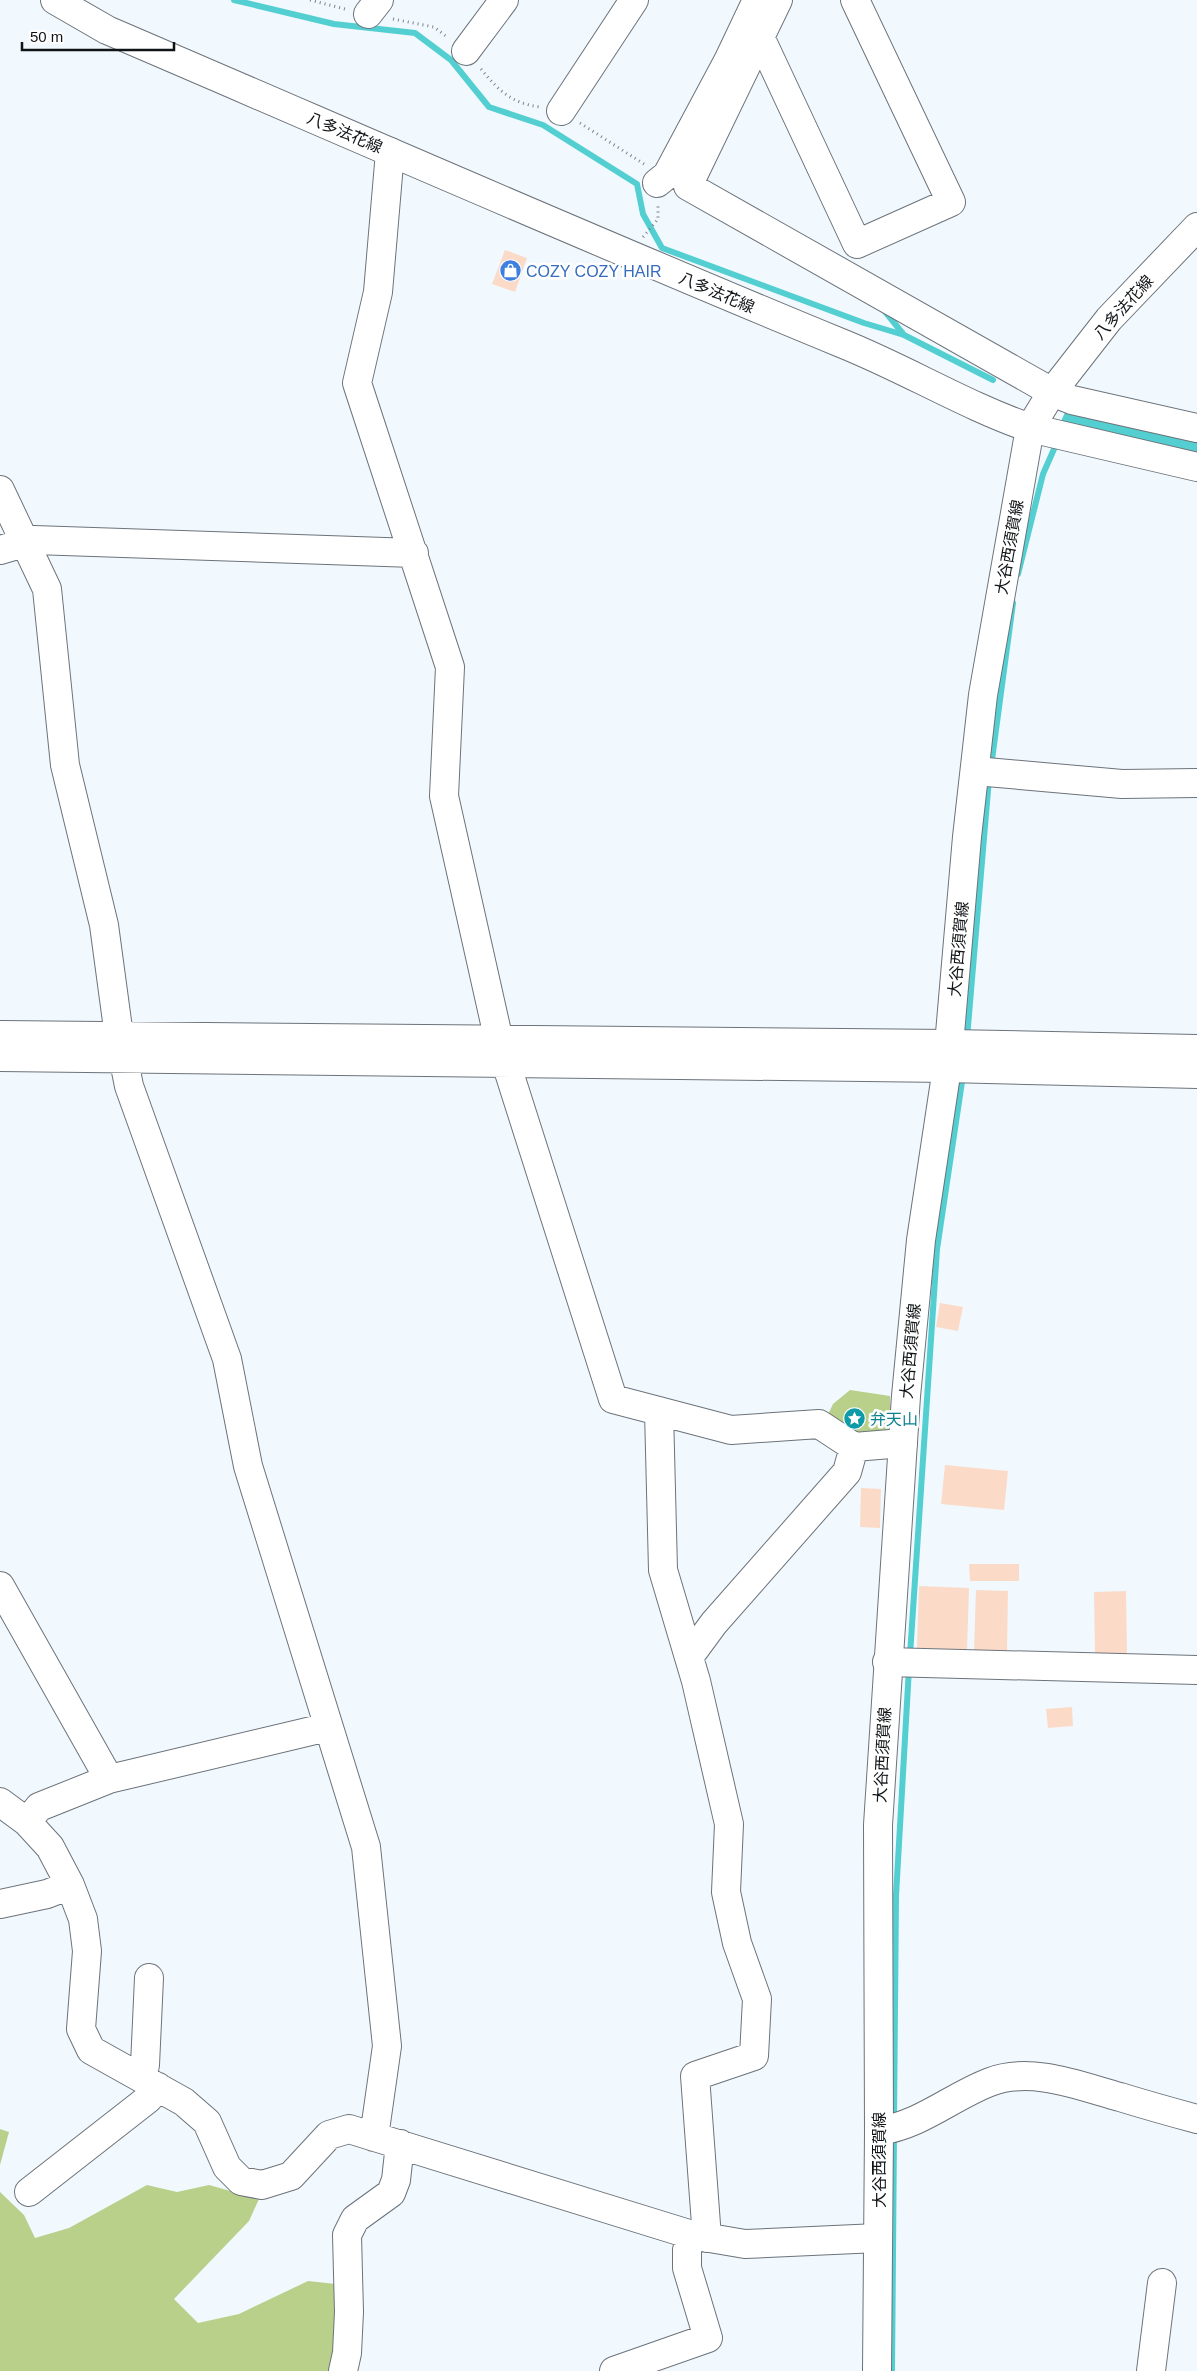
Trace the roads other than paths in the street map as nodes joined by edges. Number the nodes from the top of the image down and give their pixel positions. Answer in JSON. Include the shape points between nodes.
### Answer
{"nodes":[{"id":1,"x":55,"y":0,"type":"edge"},
{"id":2,"x":504,"y":0,"type":"edge"},
{"id":3,"x":634,"y":0,"type":"edge"},
{"id":4,"x":757,"y":0,"type":"edge"},
{"id":5,"x":778,"y":0,"type":"edge"},
{"id":6,"x":855,"y":0,"type":"edge"},
{"id":7,"x":760,"y":40,"type":"junction"},
{"id":8,"x":466,"y":51,"type":"road end"},
{"id":9,"x":561,"y":111,"type":"road end"},
{"id":10,"x":390,"y":152,"type":"junction"},
{"id":11,"x":657,"y":183,"type":"road end"},
{"id":12,"x":1197,"y":227,"type":"edge"},
{"id":13,"x":1052,"y":392,"type":"junction"},
{"id":14,"x":1030,"y":428,"type":"junction"},
{"id":15,"x":1197,"y":428,"type":"edge"},
{"id":16,"x":1197,"y":467,"type":"edge"},
{"id":17,"x":0,"y":490,"type":"edge"},
{"id":18,"x":12,"y":546,"type":"edge"},
{"id":19,"x":414,"y":553,"type":"junction"},
{"id":20,"x":975,"y":770,"type":"junction"},
{"id":21,"x":1197,"y":782,"type":"edge"},
{"id":22,"x":0,"y":1035,"type":"edge"},
{"id":23,"x":121,"y":1047,"type":"junction"},
{"id":24,"x":1197,"y":1049,"type":"edge"},
{"id":25,"x":502,"y":1052,"type":"junction"},
{"id":26,"x":949,"y":1056,"type":"junction"},
{"id":27,"x":0,"y":1057,"type":"edge"},
{"id":28,"x":1197,"y":1074,"type":"edge"},
{"id":29,"x":659,"y":1411,"type":"junction"},
{"id":30,"x":903,"y":1443,"type":"junction"},
{"id":31,"x":854,"y":1447,"type":"junction"},
{"id":32,"x":0,"y":1586,"type":"edge"},
{"id":33,"x":689,"y":1657,"type":"junction"},
{"id":34,"x":887,"y":1662,"type":"junction"},
{"id":35,"x":1197,"y":1670,"type":"edge"},
{"id":36,"x":328,"y":1727,"type":"junction"},
{"id":37,"x":109,"y":1779,"type":"junction"},
{"id":38,"x":0,"y":1802,"type":"edge"},
{"id":39,"x":27,"y":1822,"type":"junction"},
{"id":40,"x":70,"y":1885,"type":"junction"},
{"id":41,"x":0,"y":1904,"type":"edge"},
{"id":42,"x":148,"y":1978,"type":"dead end"},
{"id":43,"x":150,"y":2083,"type":"junction"},
{"id":44,"x":1197,"y":2119,"type":"edge"},
{"id":45,"x":879,"y":2131,"type":"junction"},
{"id":46,"x":387,"y":2140,"type":"junction"},
{"id":47,"x":29,"y":2192,"type":"dead end"},
{"id":48,"x":699,"y":2236,"type":"junction"},
{"id":49,"x":878,"y":2238,"type":"junction"},
{"id":50,"x":1162,"y":2283,"type":"dead end"},
{"id":51,"x":343,"y":2371,"type":"edge"},
{"id":52,"x":614,"y":2371,"type":"edge"},
{"id":53,"x":877,"y":2371,"type":"edge"},
{"id":54,"x":1151,"y":2371,"type":"edge"}],
"edges":[{"from":1,"to":10,"type":"street","name":"八多法花線","via":[[107,30]]},
{"from":2,"to":8,"type":"street"},
{"from":3,"to":9,"type":"street"},
{"from":4,"to":11,"type":"street","via":[[730,59],[667,175]]},
{"from":5,"to":7,"type":"street"},
{"from":6,"to":7,"type":"street","via":[[950,202],[856,244]]},
{"from":7,"to":13,"type":"street","via":[[688,186]]},
{"from":10,"to":14,"type":"street","name":"八多法花線","via":[[858,350],[991,415]]},
{"from":10,"to":19,"type":"street","via":[[378,292],[357,382]]},
{"from":12,"to":13,"type":"street","name":"八多法花線","via":[[1109,319]]},
{"from":13,"to":14,"type":"street","name":"八多法花線"},
{"from":13,"to":15,"type":"street","via":[[1072,400]]},
{"from":14,"to":16,"type":"street"},
{"from":14,"to":20,"type":"street","name":"大谷西須賀線","via":[[983,696]]},
{"from":17,"to":18,"type":"street"},
{"from":18,"to":19,"type":"street","via":[[44,541]]},
{"from":18,"to":23,"type":"street","via":[[47,589],[65,765],[104,924]]},
{"from":19,"to":25,"type":"street","via":[[450,666],[444,796]]},
{"from":20,"to":21,"type":"street","via":[[1122,784]]},
{"from":20,"to":26,"type":"street","name":"大谷西須賀線"},
{"from":22,"to":23,"type":"street"},
{"from":23,"to":25,"type":"street"},
{"from":23,"to":27,"type":"street"},
{"from":23,"to":36,"type":"street","via":[[129,1086],[227,1359],[248,1466]]},
{"from":24,"to":26,"type":"street"},
{"from":25,"to":26,"type":"street"},
{"from":25,"to":29,"type":"street","via":[[613,1399]]},
{"from":26,"to":28,"type":"street"},
{"from":26,"to":30,"type":"street","name":"大谷西須賀線","via":[[921,1240]]},
{"from":29,"to":31,"type":"street","via":[[731,1430],[819,1424]]},
{"from":29,"to":33,"type":"street","via":[[663,1570]]},
{"from":30,"to":31,"type":"street"},
{"from":30,"to":34,"type":"street","name":"大谷西須賀線"},
{"from":31,"to":33,"type":"street","via":[[847,1472],[714,1623]]},
{"from":32,"to":37,"type":"street"},
{"from":33,"to":48,"type":"street","via":[[729,1824],[726,1892],[737,1943],[757,1999],[754,2056],[695,2076]]},
{"from":34,"to":35,"type":"street"},
{"from":34,"to":45,"type":"street","name":"大谷西須賀線","via":[[878,1825]]},
{"from":36,"to":37,"type":"street"},
{"from":36,"to":46,"type":"street","via":[[366,1847],[387,2046]]},
{"from":37,"to":39,"type":"street","via":[[39,1807]]},
{"from":38,"to":39,"type":"street"},
{"from":39,"to":40,"type":"street","via":[[50,1847]]},
{"from":40,"to":41,"type":"street","via":[[47,1894]]},
{"from":40,"to":43,"type":"street","via":[[83,1919],[87,1951],[81,2029],[91,2050]]},
{"from":42,"to":43,"type":"street","via":[[145,2065]]},
{"from":43,"to":46,"type":"street","via":[[184,2102],[207,2122],[227,2166],[241,2181],[262,2185],[291,2176],[329,2136],[349,2129]]},
{"from":43,"to":47,"type":"street","via":[[148,2099]]},
{"from":44,"to":45,"type":"street","via":[[1064,2081],[1008,2076],[900,2128]]},
{"from":45,"to":49,"type":"street","name":"大谷西須賀線"},
{"from":46,"to":48,"type":"street"},
{"from":46,"to":51,"type":"street","via":[[396,2180],[391,2193],[355,2219],[347,2235],[349,2312]]},
{"from":48,"to":49,"type":"street","via":[[745,2244]]},
{"from":48,"to":52,"type":"street","via":[[687,2250],[687,2268],[708,2338]]},
{"from":49,"to":53,"type":"street","name":"大谷西須賀線"},
{"from":50,"to":54,"type":"street"}]}
